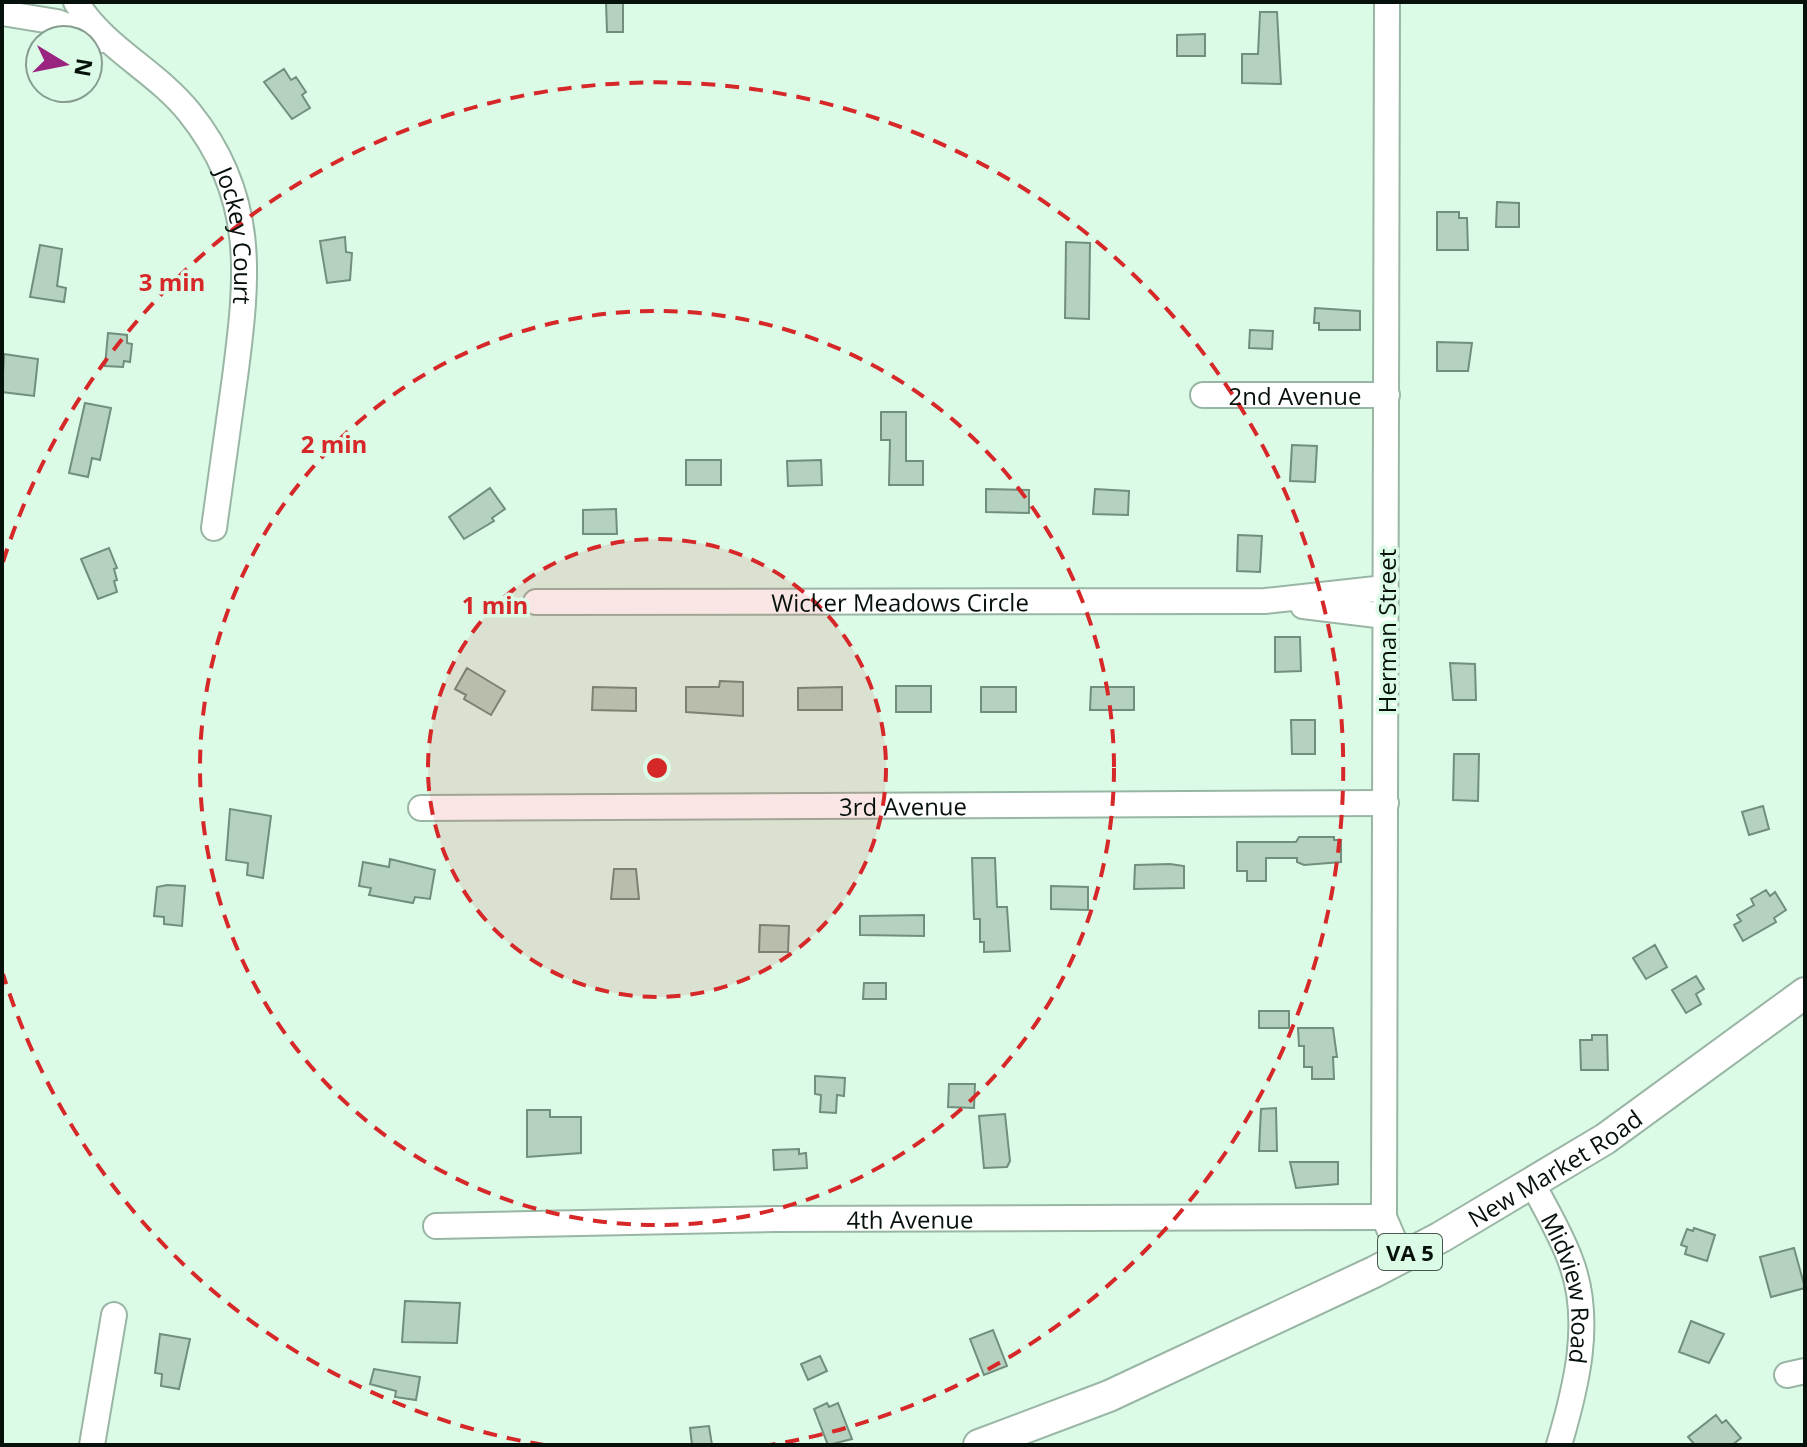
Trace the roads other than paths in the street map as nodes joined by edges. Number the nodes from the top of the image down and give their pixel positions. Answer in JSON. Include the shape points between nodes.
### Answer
{"nodes":[{"id":1,"x":76,"y":2,"type":"edge"},
{"id":2,"x":1387,"y":2,"type":"edge"},
{"id":3,"x":2,"y":13,"type":"edge"},
{"id":4,"x":106,"y":41,"type":"junction"},
{"id":5,"x":1203,"y":395,"type":"dead end"},
{"id":6,"x":1387,"y":395,"type":"junction"},
{"id":7,"x":214,"y":528,"type":"dead end"},
{"id":8,"x":1385,"y":588,"type":"junction"},
{"id":9,"x":1265,"y":601,"type":"junction"},
{"id":10,"x":536,"y":602,"type":"dead end"},
{"id":11,"x":1385,"y":616,"type":"junction"},
{"id":12,"x":1386,"y":803,"type":"junction"},
{"id":13,"x":421,"y":808,"type":"dead end"},
{"id":14,"x":1805,"y":993,"type":"edge"},
{"id":15,"x":1533,"y":1184,"type":"junction"},
{"id":16,"x":1384,"y":1217,"type":"junction"},
{"id":17,"x":436,"y":1226,"type":"dead end"},
{"id":18,"x":1401,"y":1257,"type":"junction"},
{"id":19,"x":114,"y":1315,"type":"dead end"},
{"id":20,"x":92,"y":1445,"type":"edge"},
{"id":21,"x":979,"y":1445,"type":"edge"},
{"id":22,"x":1559,"y":1445,"type":"edge"}],
"edges":[{"from":1,"to":4,"type":"street","name":"Jockey Court"},
{"from":2,"to":6,"type":"street","name":"Herman Street"},
{"from":3,"to":4,"type":"street","via":[[57,22]]},
{"from":4,"to":7,"type":"street","name":"Jockey Court","via":[[188,110],[227,173],[239,210],[247,280]]},
{"from":5,"to":6,"type":"street","name":"2nd Avenue"},
{"from":6,"to":8,"type":"street","name":"Herman Street"},
{"from":8,"to":9,"type":"street","name":"Wicker Meadows Circle"},
{"from":8,"to":11,"type":"street","name":"Herman Street"},
{"from":9,"to":10,"type":"street","name":"Wicker Meadows Circle"},
{"from":9,"to":11,"type":"street","name":"Wicker Meadows Circle"},
{"from":11,"to":12,"type":"street","name":"Herman Street"},
{"from":12,"to":13,"type":"street","name":"3rd Avenue"},
{"from":12,"to":16,"type":"street","name":"Herman Street"},
{"from":14,"to":15,"type":"main road","name":"New Market Road","number":"VA 5","via":[[1682,1086]]},
{"from":15,"to":18,"type":"main road","name":"New Market Road","number":"VA 5"},
{"from":15,"to":22,"type":"street","name":"Midview Road","via":[[1571,1261],[1580,1304],[1577,1371]]},
{"from":16,"to":17,"type":"street","name":"4th Avenue"},
{"from":16,"to":18,"type":"street","name":"Herman Street"},
{"from":18,"to":21,"type":"main road","name":"New Market Road","number":"VA 5","via":[[1109,1396]]},
{"from":19,"to":20,"type":"street"}]}
